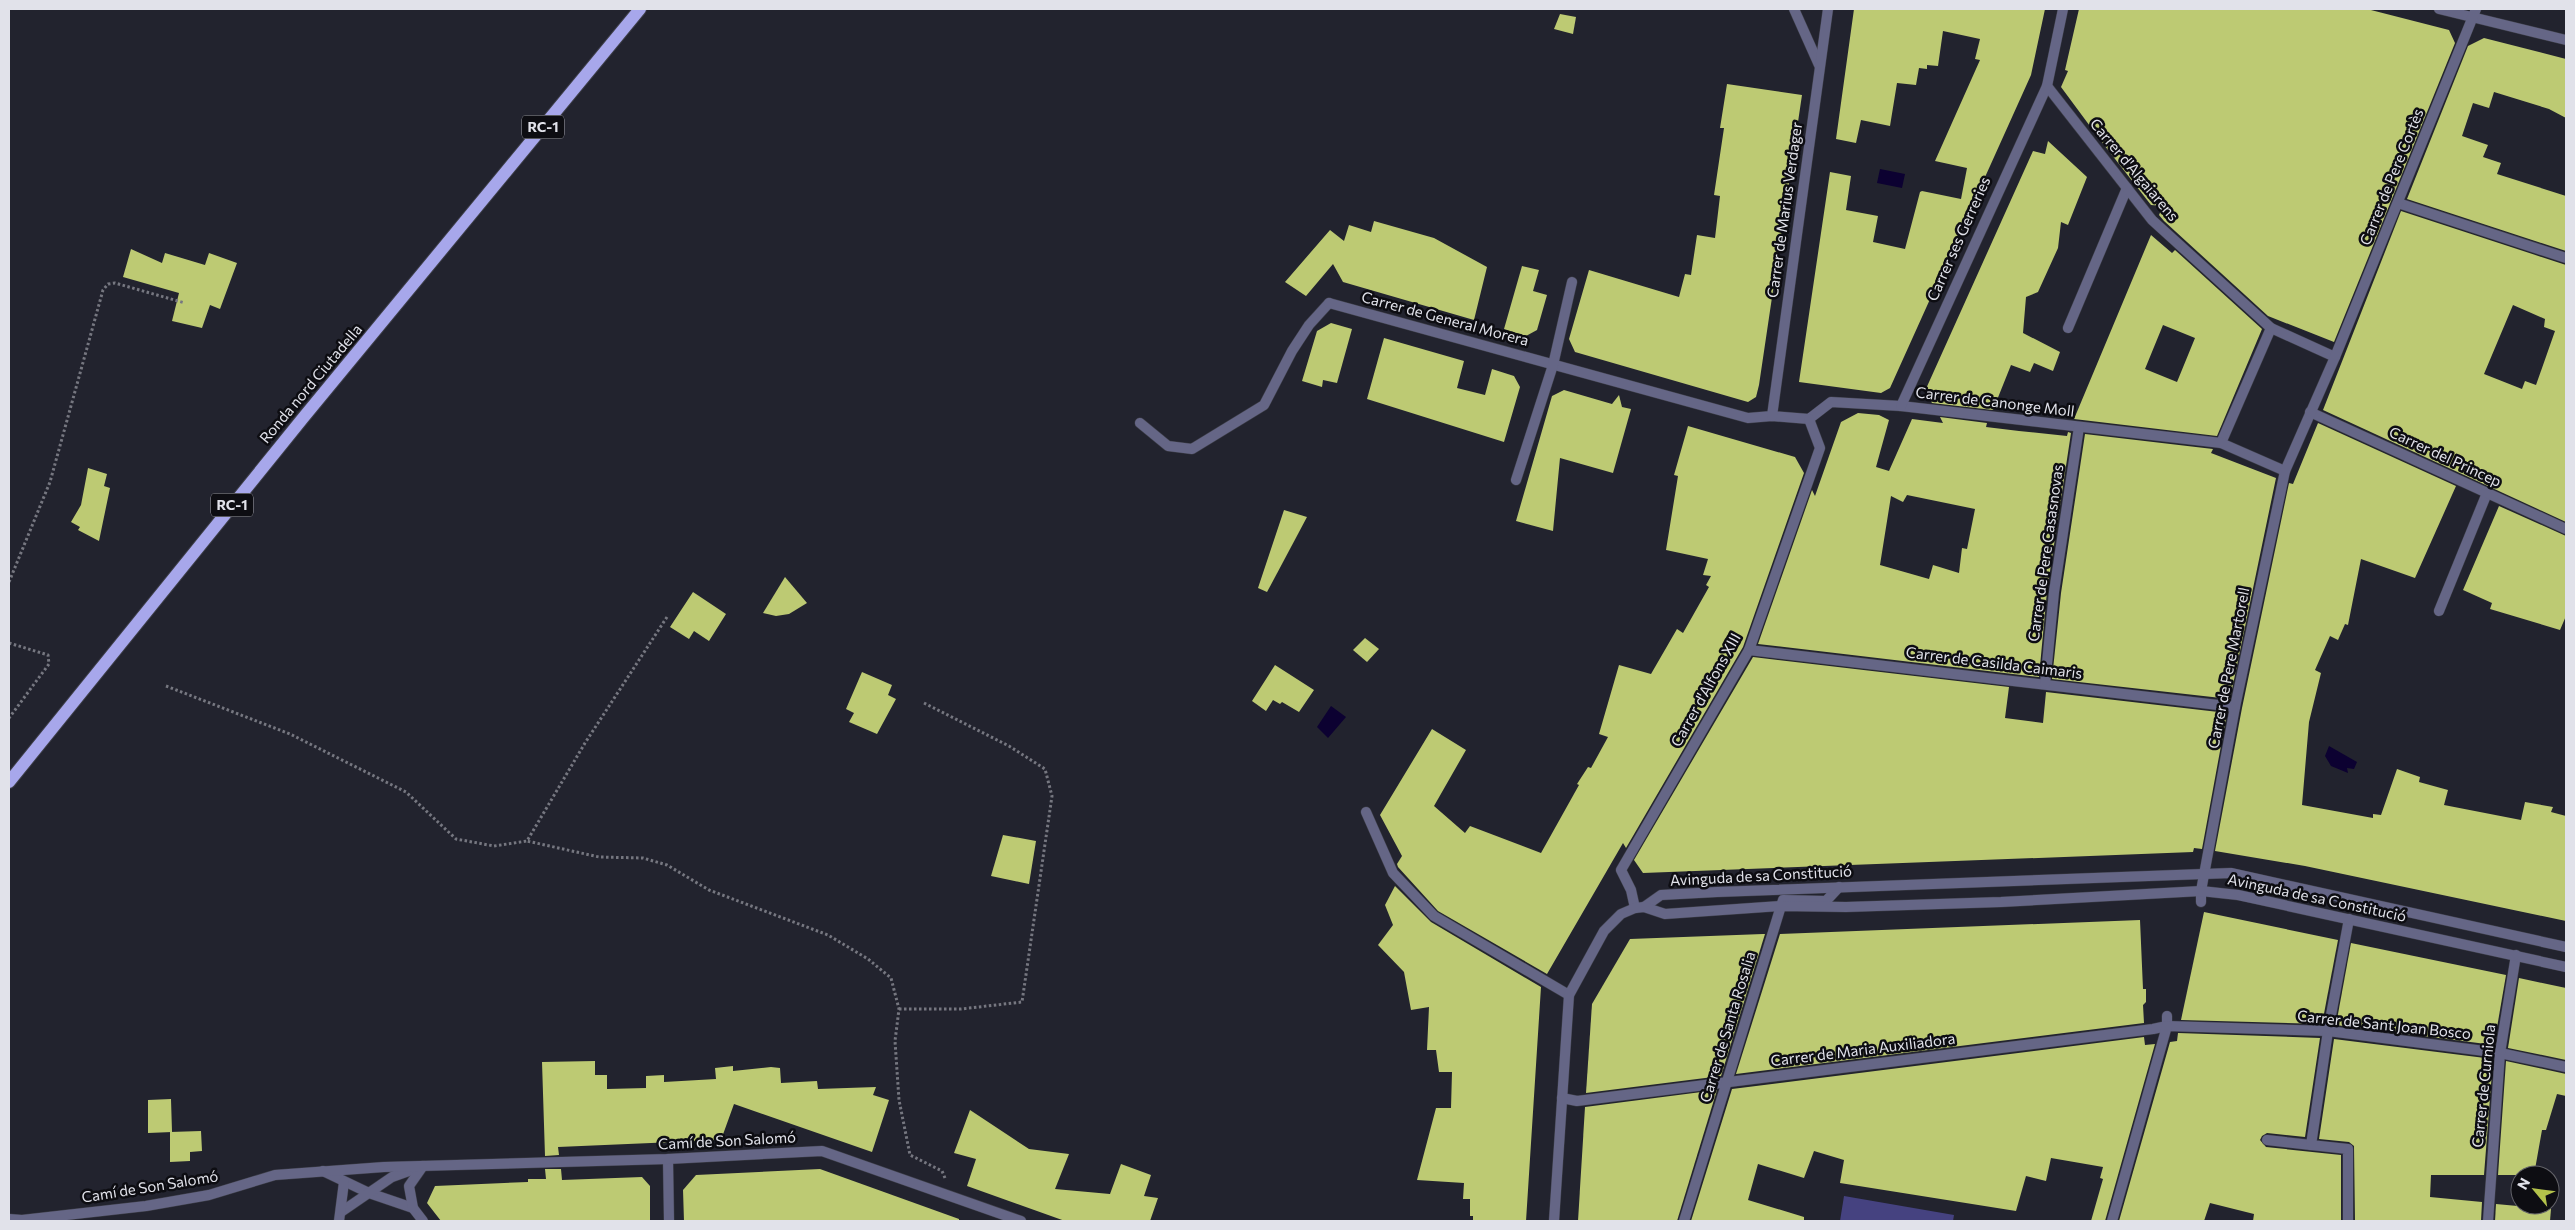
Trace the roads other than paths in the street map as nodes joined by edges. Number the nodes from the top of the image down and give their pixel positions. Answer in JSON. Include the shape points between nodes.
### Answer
{"nodes":[{"id":1,"x":640,"y":9,"type":"edge"},
{"id":2,"x":1794,"y":9,"type":"edge"},
{"id":3,"x":1828,"y":9,"type":"edge"},
{"id":4,"x":2063,"y":9,"type":"edge"},
{"id":5,"x":2439,"y":9,"type":"edge"},
{"id":6,"x":2474,"y":13,"type":"edge"},
{"id":7,"x":2566,"y":40,"type":"edge"},
{"id":8,"x":1819,"y":66,"type":"junction"},
{"id":9,"x":2047,"y":86,"type":"junction"},
{"id":10,"x":2127,"y":188,"type":"junction"},
{"id":11,"x":2398,"y":203,"type":"junction"},
{"id":12,"x":2566,"y":258,"type":"edge"},
{"id":13,"x":1572,"y":282,"type":"dead end"},
{"id":14,"x":2068,"y":328,"type":"dead end"},
{"id":15,"x":2271,"y":328,"type":"junction"},
{"id":16,"x":2335,"y":357,"type":"junction"},
{"id":17,"x":1553,"y":365,"type":"junction"},
{"id":18,"x":1901,"y":406,"type":"junction"},
{"id":19,"x":2310,"y":412,"type":"junction"},
{"id":20,"x":1772,"y":416,"type":"junction"},
{"id":21,"x":1809,"y":419,"type":"junction"},
{"id":22,"x":1140,"y":423,"type":"dead end"},
{"id":23,"x":2080,"y":427,"type":"junction"},
{"id":24,"x":2220,"y":443,"type":"junction"},
{"id":25,"x":2285,"y":471,"type":"junction"},
{"id":26,"x":1516,"y":480,"type":"dead end"},
{"id":27,"x":2487,"y":493,"type":"junction"},
{"id":28,"x":2566,"y":529,"type":"edge"},
{"id":29,"x":2439,"y":611,"type":"dead end"},
{"id":30,"x":1749,"y":650,"type":"junction"},
{"id":31,"x":2045,"y":684,"type":"junction"},
{"id":32,"x":2235,"y":707,"type":"junction"},
{"id":33,"x":9,"y":782,"type":"edge"},
{"id":34,"x":1366,"y":812,"type":"dead end"},
{"id":35,"x":2205,"y":872,"type":"junction"},
{"id":36,"x":1839,"y":887,"type":"junction"},
{"id":37,"x":2201,"y":896,"type":"junction"},
{"id":38,"x":2354,"y":900,"type":"junction"},
{"id":39,"x":1781,"y":906,"type":"junction"},
{"id":40,"x":1639,"y":908,"type":"junction"},
{"id":41,"x":2349,"y":919,"type":"junction"},
{"id":42,"x":2519,"y":937,"type":"junction"},
{"id":43,"x":2566,"y":947,"type":"edge"},
{"id":44,"x":2516,"y":955,"type":"junction"},
{"id":45,"x":2566,"y":967,"type":"edge"},
{"id":46,"x":1569,"y":995,"type":"junction"},
{"id":47,"x":2167,"y":1021,"type":"junction"},
{"id":48,"x":2328,"y":1031,"type":"junction"},
{"id":49,"x":2500,"y":1053,"type":"junction"},
{"id":50,"x":2566,"y":1067,"type":"edge"},
{"id":51,"x":1727,"y":1083,"type":"junction"},
{"id":52,"x":1562,"y":1098,"type":"junction"},
{"id":53,"x":2267,"y":1140,"type":"dead end"},
{"id":54,"x":2311,"y":1145,"type":"junction"},
{"id":55,"x":668,"y":1160,"type":"junction"},
{"id":56,"x":423,"y":1166,"type":"junction"},
{"id":57,"x":323,"y":1171,"type":"junction"},
{"id":58,"x":344,"y":1182,"type":"junction"},
{"id":59,"x":369,"y":1193,"type":"junction"},
{"id":60,"x":413,"y":1208,"type":"junction"},
{"id":61,"x":340,"y":1216,"type":"edge"},
{"id":62,"x":9,"y":1219,"type":"edge"},
{"id":63,"x":21,"y":1221,"type":"edge"},
{"id":64,"x":423,"y":1221,"type":"edge"},
{"id":65,"x":669,"y":1221,"type":"edge"},
{"id":66,"x":1020,"y":1221,"type":"edge"},
{"id":67,"x":1554,"y":1221,"type":"edge"},
{"id":68,"x":1684,"y":1221,"type":"edge"},
{"id":69,"x":2112,"y":1221,"type":"edge"},
{"id":70,"x":2348,"y":1221,"type":"edge"},
{"id":71,"x":2488,"y":1221,"type":"edge"}],
"edges":[{"from":1,"to":33,"type":"main road","name":"Ronda nord Ciutadella","number":"RC-1","via":[[71,702]]},
{"from":2,"to":8,"type":"street"},
{"from":3,"to":8,"type":"street","name":"Carrer de Marius Verdager"},
{"from":4,"to":9,"type":"street","name":"Carrer ses Gerreries"},
{"from":5,"to":6,"type":"street"},
{"from":6,"to":7,"type":"street"},
{"from":6,"to":11,"type":"street","name":"Carrer de Pere Cortès"},
{"from":8,"to":20,"type":"street","name":"Carrer de Marius Verdager"},
{"from":9,"to":10,"type":"street","name":"Carrer d'Algaiarens"},
{"from":9,"to":18,"type":"street","name":"Carrer ses Gerreries"},
{"from":10,"to":14,"type":"street"},
{"from":10,"to":15,"type":"street","name":"Carrer d'Algaiarens","via":[[2152,220]]},
{"from":11,"to":12,"type":"street"},
{"from":11,"to":16,"type":"street","name":"Carrer de Pere Cortès"},
{"from":13,"to":17,"type":"street"},
{"from":15,"to":16,"type":"street","name":"Carrer d'Algaiarens"},
{"from":15,"to":24,"type":"street"},
{"from":16,"to":19,"type":"street","name":"Carrer de Pere Cortès"},
{"from":17,"to":20,"type":"street","name":"Carrer de General Morera","via":[[1748,418]]},
{"from":17,"to":22,"type":"street","name":"Carrer de General Morera","via":[[1329,303],[1300,338],[1264,405],[1192,450],[1168,446]]},
{"from":17,"to":26,"type":"street"},
{"from":18,"to":21,"type":"street","name":"Carrer de Canonge Moll","via":[[1831,402]]},
{"from":18,"to":23,"type":"street","name":"Carrer de Canonge Moll"},
{"from":19,"to":25,"type":"street","name":"Carrer de Pere Martorell"},
{"from":19,"to":27,"type":"street","name":"Carrer del Princep"},
{"from":20,"to":21,"type":"street"},
{"from":21,"to":30,"type":"street","name":"Carrer d'Alfons XIII","via":[[1820,448]]},
{"from":23,"to":24,"type":"street","name":"Carrer de Canonge Moll"},
{"from":23,"to":31,"type":"street","name":"Carrer de Pere Casasnovas","via":[[2056,583]]},
{"from":24,"to":25,"type":"street","name":"Carrer de Canonge Moll"},
{"from":25,"to":32,"type":"street","name":"Carrer de Pere Martorell"},
{"from":27,"to":28,"type":"street","name":"Carrer del Princep"},
{"from":27,"to":29,"type":"street"},
{"from":30,"to":31,"type":"street","name":"Carrer de Casilda Caimaris"},
{"from":30,"to":40,"type":"street","name":"Carrer d'Alfons XIII","via":[[1620,870]]},
{"from":31,"to":32,"type":"street","name":"Carrer de Casilda Caimaris"},
{"from":32,"to":35,"type":"street","name":"Carrer de Pere Martorell"},
{"from":34,"to":46,"type":"street","via":[[1393,873],[1434,916]]},
{"from":35,"to":36,"type":"street","name":"Avinguda de sa Constitució"},
{"from":35,"to":37,"type":"street","name":"Carrer de Pere Martorell"},
{"from":35,"to":38,"type":"street","name":"Avinguda de sa Constitució","via":[[2249,875]]},
{"from":36,"to":39,"type":"street","via":[[1826,901],[1783,900]]},
{"from":36,"to":40,"type":"street","name":"Avinguda de sa Constitució","via":[[1662,896]]},
{"from":37,"to":39,"type":"street","name":"Avinguda de sa Constitució","via":[[1846,907]]},
{"from":37,"to":41,"type":"street","name":"Avinguda de sa Constitució","via":[[2238,895]]},
{"from":38,"to":41,"type":"street"},
{"from":38,"to":42,"type":"street","name":"Avinguda de sa Constitució"},
{"from":39,"to":40,"type":"street","name":"Avinguda de sa Constitució","via":[[1665,914]]},
{"from":39,"to":51,"type":"street","name":"Carrer de Santa Rosalia"},
{"from":40,"to":46,"type":"street","via":[[1621,914],[1604,931]]},
{"from":41,"to":44,"type":"street","name":"Avinguda de sa Constitució"},
{"from":41,"to":48,"type":"street"},
{"from":42,"to":43,"type":"street","name":"Avinguda de sa Constitució"},
{"from":42,"to":44,"type":"street","name":"Carrer de Curniola"},
{"from":44,"to":45,"type":"street","name":"Avinguda de sa Constitució"},
{"from":44,"to":49,"type":"street","name":"Carrer de Curniola"},
{"from":46,"to":52,"type":"street"},
{"from":47,"to":48,"type":"street","name":"Carrer de Sant Joan Bosco"},
{"from":47,"to":51,"type":"street","name":"Carrer de Maria Auxiliadora","via":[[2153,1029]]},
{"from":47,"to":69,"type":"street"},
{"from":48,"to":49,"type":"street","name":"Carrer de Sant Joan Bosco"},
{"from":48,"to":54,"type":"street"},
{"from":49,"to":50,"type":"street","name":"Carrer de Sant Joan Bosco"},
{"from":49,"to":71,"type":"street","name":"Carrer de Curniola"},
{"from":51,"to":52,"type":"street","name":"Carrer de Maria Auxiliadora","via":[[1577,1101]]},
{"from":51,"to":68,"type":"street","name":"Carrer de Santa Rosalia"},
{"from":52,"to":67,"type":"street"},
{"from":53,"to":54,"type":"street"},
{"from":54,"to":70,"type":"street","via":[[2348,1149]]},
{"from":55,"to":56,"type":"street","name":"Camí de Son Salomó"},
{"from":55,"to":65,"type":"street"},
{"from":55,"to":66,"type":"street","name":"Camí de Son Salomó","via":[[822,1151]]},
{"from":56,"to":57,"type":"street","name":"Camí de Son Salomó"},
{"from":56,"to":59,"type":"street","name":"Camí de Son Salomó","via":[[392,1178]]},
{"from":56,"to":60,"type":"street","via":[[409,1186]]},
{"from":57,"to":58,"type":"street"},
{"from":57,"to":63,"type":"street","name":"Camí de Son Salomó","via":[[275,1175],[209,1195],[146,1206]]},
{"from":58,"to":59,"type":"street"},
{"from":58,"to":61,"type":"street"},
{"from":59,"to":60,"type":"street"},
{"from":59,"to":61,"type":"street","name":"Camí de Son Salomó"},
{"from":60,"to":64,"type":"street"},
{"from":62,"to":63,"type":"street","name":"Camí de Son Salomó"}]}
